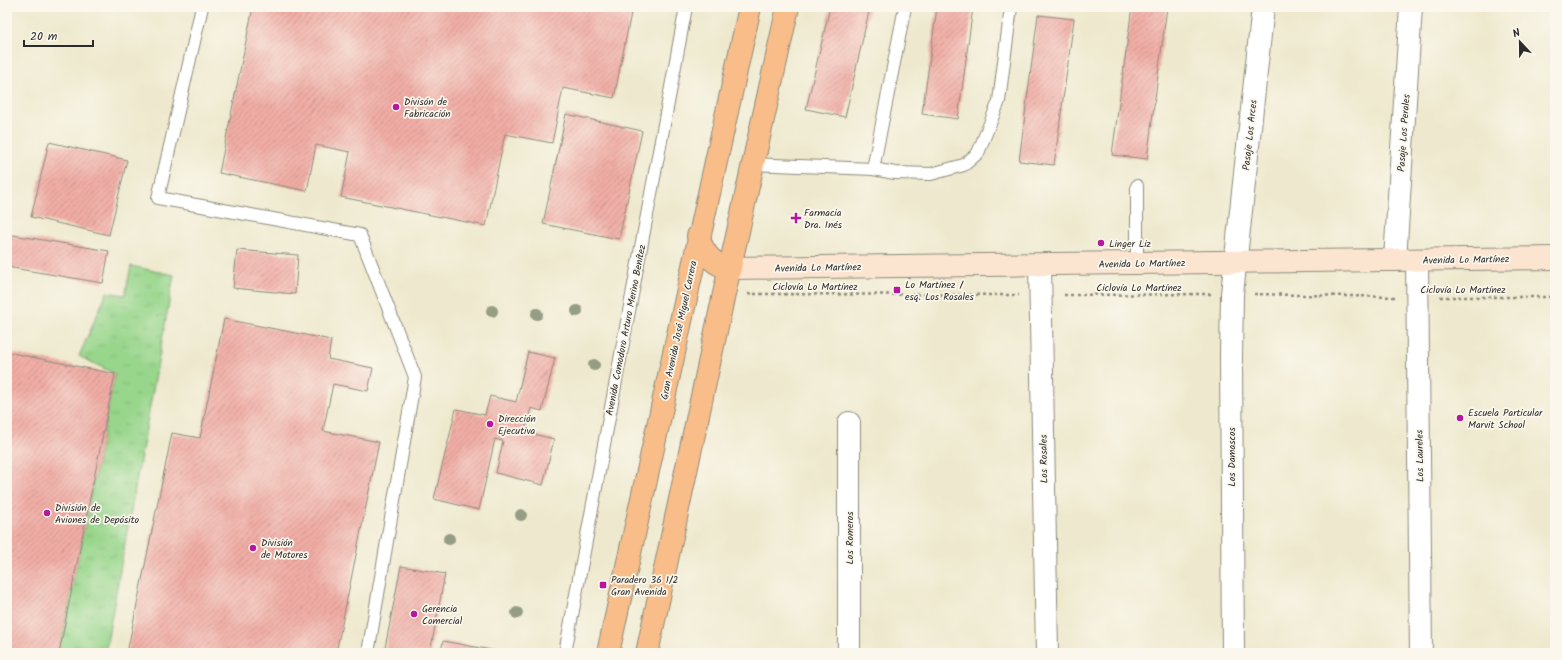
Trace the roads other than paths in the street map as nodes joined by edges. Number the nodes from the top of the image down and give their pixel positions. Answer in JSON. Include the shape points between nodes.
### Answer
{"nodes":[{"id":1,"x":202,"y":7,"type":"edge"},
{"id":2,"x":686,"y":7,"type":"edge"},
{"id":3,"x":750,"y":7,"type":"edge"},
{"id":4,"x":788,"y":7,"type":"edge"},
{"id":5,"x":905,"y":7,"type":"edge"},
{"id":6,"x":1011,"y":7,"type":"edge"},
{"id":7,"x":1263,"y":7,"type":"edge"},
{"id":8,"x":1411,"y":7,"type":"edge"},
{"id":9,"x":753,"y":164,"type":"junction"},
{"id":10,"x":873,"y":169,"type":"junction"},
{"id":11,"x":1137,"y":186,"type":"dead end"},
{"id":12,"x":698,"y":236,"type":"junction"},
{"id":13,"x":1555,"y":258,"type":"edge"},
{"id":14,"x":1395,"y":260,"type":"junction"},
{"id":15,"x":1417,"y":260,"type":"junction"},
{"id":16,"x":1235,"y":262,"type":"junction"},
{"id":17,"x":1136,"y":263,"type":"junction"},
{"id":18,"x":1040,"y":265,"type":"junction"},
{"id":19,"x":729,"y":268,"type":"junction"},
{"id":20,"x":848,"y":423,"type":"dead end"},
{"id":21,"x":368,"y":653,"type":"edge"},
{"id":22,"x":565,"y":653,"type":"edge"},
{"id":23,"x":608,"y":653,"type":"edge"},
{"id":24,"x":647,"y":653,"type":"edge"},
{"id":25,"x":849,"y":653,"type":"edge"},
{"id":26,"x":1047,"y":653,"type":"edge"},
{"id":27,"x":1233,"y":653,"type":"edge"},
{"id":28,"x":1421,"y":653,"type":"edge"}],
"edges":[{"from":1,"to":21,"type":"lane","via":[[158,198],[360,235],[415,377]]},
{"from":2,"to":22,"type":"lane","name":"Avenida Comodoro Arturo Merino Benítez"},
{"from":3,"to":12,"type":"main road","name":"Gran Avenida José Miguel Carrera"},
{"from":4,"to":9,"type":"main road"},
{"from":5,"to":10,"type":"lane"},
{"from":6,"to":10,"type":"lane","via":[[999,101],[978,153],[964,165],[931,174],[895,173]]},
{"from":7,"to":16,"type":"street","name":"Pasaje Los Arces"},
{"from":8,"to":14,"type":"street","name":"Pasaje Los Perales"},
{"from":9,"to":10,"type":"lane"},
{"from":9,"to":19,"type":"main road"},
{"from":11,"to":17,"type":"lane"},
{"from":12,"to":19,"type":"main road","via":[[712,261]]},
{"from":12,"to":23,"type":"main road","name":"Gran Avenida José Miguel Carrera"},
{"from":13,"to":15,"type":"main road","name":"Avenida Lo Martínez"},
{"from":14,"to":15,"type":"main road","name":"Avenida Lo Martínez"},
{"from":14,"to":16,"type":"main road","name":"Avenida Lo Martínez"},
{"from":15,"to":28,"type":"street","name":"Los Laureles"},
{"from":16,"to":17,"type":"main road","name":"Avenida Lo Martínez"},
{"from":16,"to":27,"type":"street","name":"Los Damascos","via":[[1231,366]]},
{"from":17,"to":18,"type":"main road","name":"Avenida Lo Martínez"},
{"from":18,"to":19,"type":"main road","name":"Avenida Lo Martínez"},
{"from":18,"to":26,"type":"street","name":"Los Rosales"},
{"from":19,"to":24,"type":"main road"},
{"from":20,"to":25,"type":"street","name":"Los Romeros"}]}
